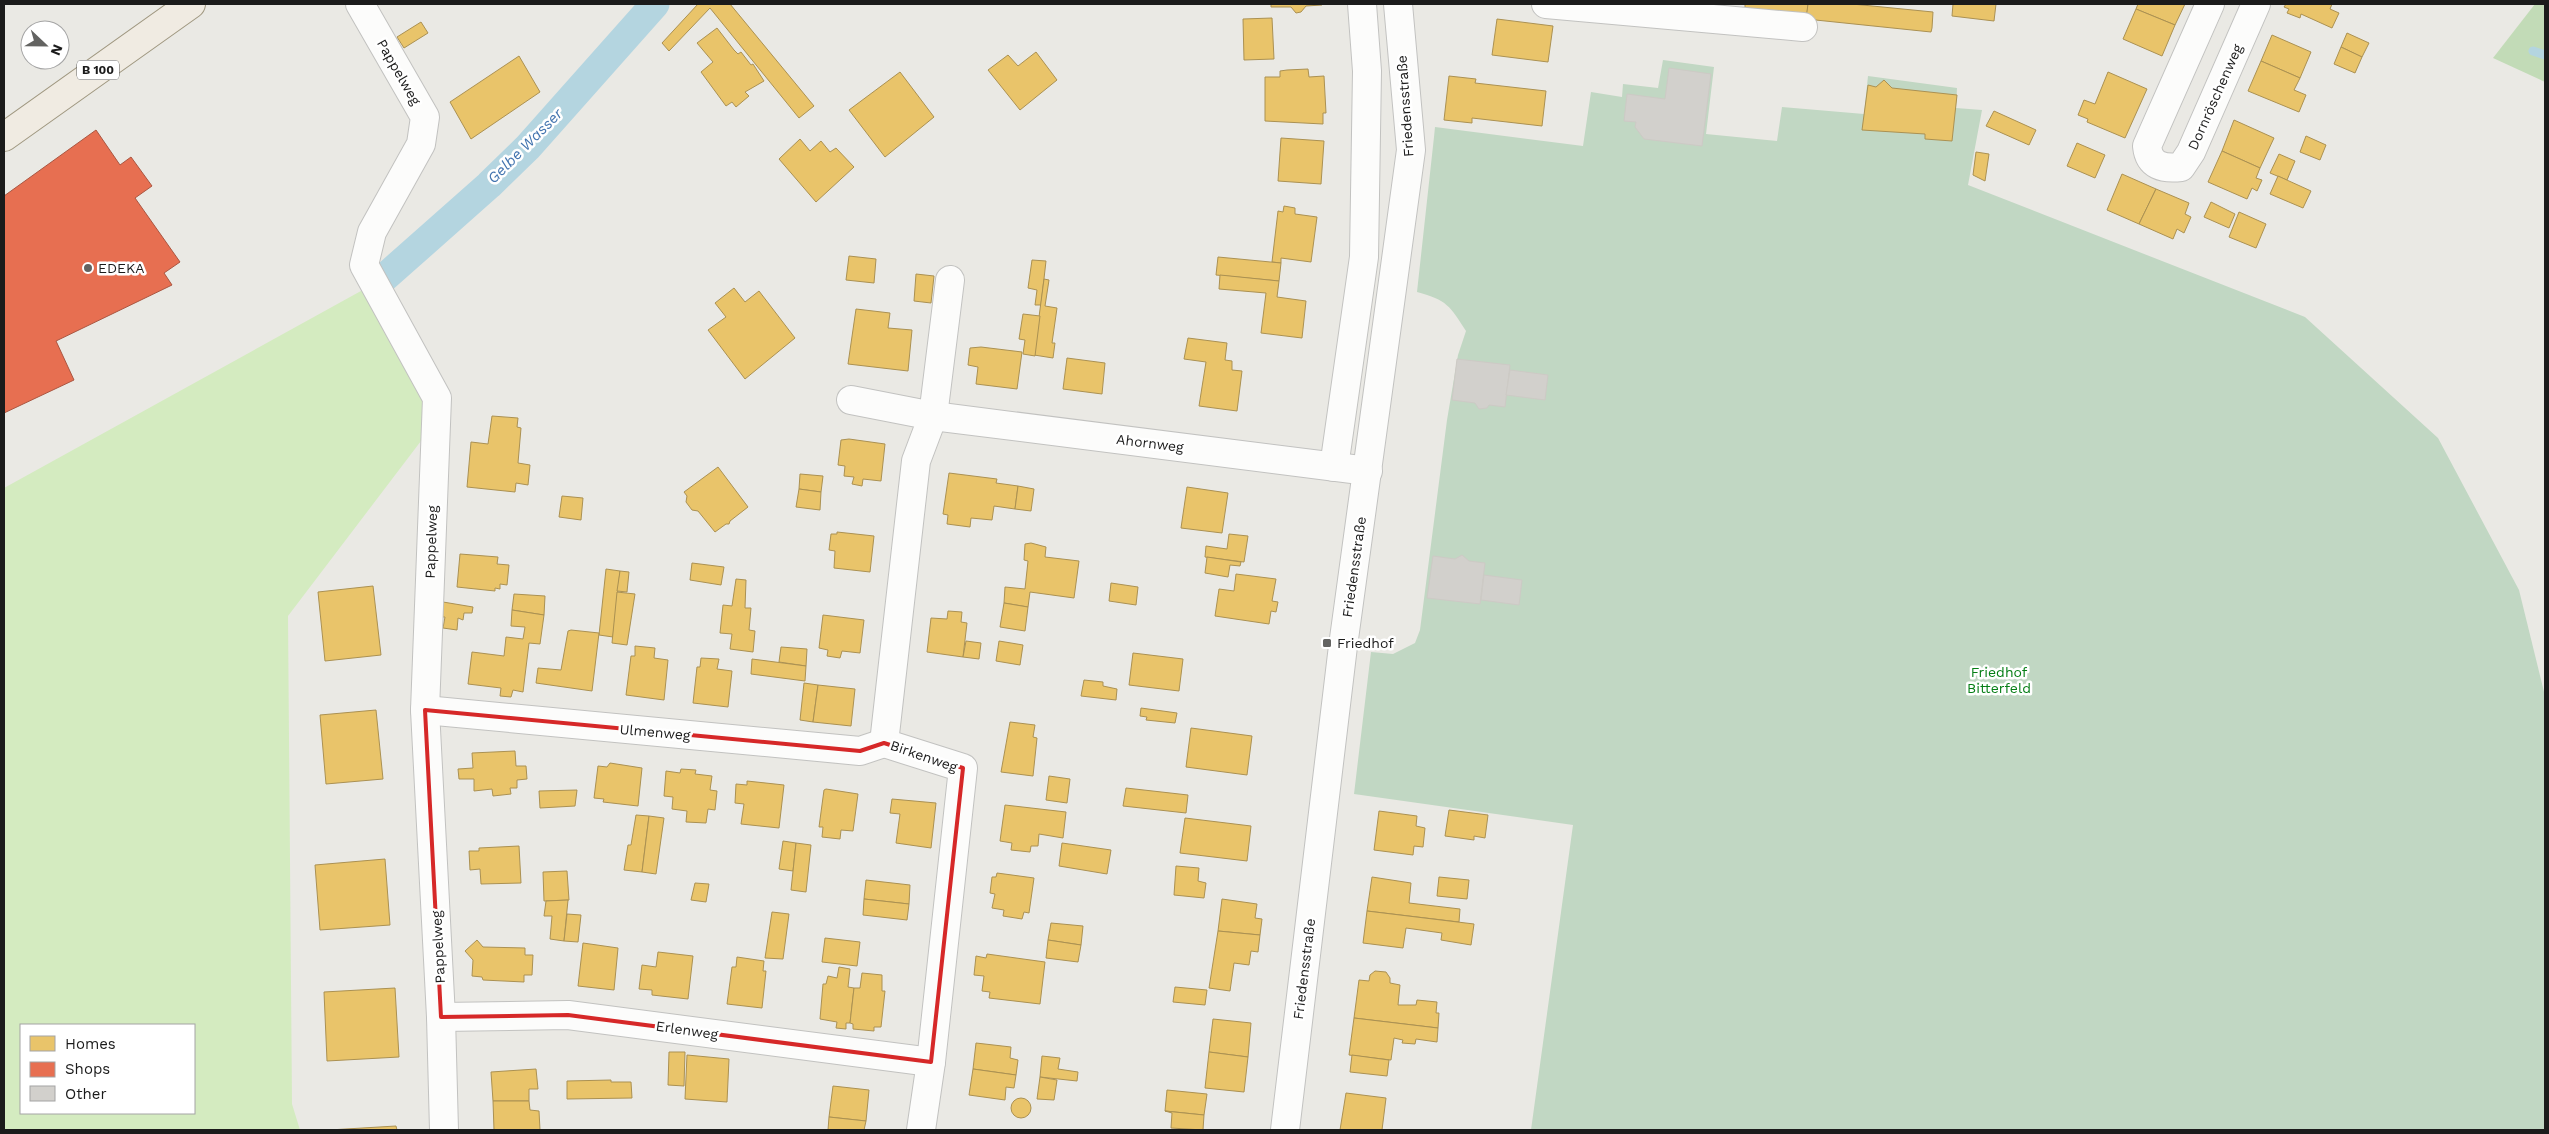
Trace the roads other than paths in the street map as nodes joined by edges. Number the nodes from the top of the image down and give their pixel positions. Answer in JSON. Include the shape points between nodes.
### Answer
{"nodes":[{"id":1,"x":192,"y":4,"type":"edge"},
{"id":2,"x":360,"y":4,"type":"edge"},
{"id":3,"x":1362,"y":4,"type":"edge"},
{"id":4,"x":1398,"y":4,"type":"edge"},
{"id":5,"x":1546,"y":4,"type":"edge"},
{"id":6,"x":2210,"y":4,"type":"edge"},
{"id":7,"x":2256,"y":4,"type":"edge"},
{"id":8,"x":1803,"y":27,"type":"dead end"},
{"id":9,"x":4,"y":137,"type":"edge"},
{"id":10,"x":950,"y":280,"type":"dead end"},
{"id":11,"x":851,"y":400,"type":"dead end"},
{"id":12,"x":933,"y":416,"type":"junction"},
{"id":13,"x":1334,"y":467,"type":"junction"},
{"id":14,"x":1368,"y":471,"type":"junction"},
{"id":15,"x":426,"y":710,"type":"junction"},
{"id":16,"x":884,"y":743,"type":"junction"},
{"id":17,"x":441,"y":1017,"type":"junction"},
{"id":18,"x":931,"y":1062,"type":"junction"},
{"id":19,"x":444,"y":1130,"type":"edge"},
{"id":20,"x":921,"y":1130,"type":"edge"},
{"id":21,"x":1285,"y":1130,"type":"edge"}],
"edges":[{"from":1,"to":9,"type":"main road","number":"B 100"},
{"from":2,"to":15,"type":"street","name":"Pappelweg","via":[[425,117],[421,144],[372,232],[364,265],[437,398]]},
{"from":3,"to":13,"type":"street","via":[[1367,71],[1364,257]]},
{"from":4,"to":14,"type":"street","name":"Friedensstraße","via":[[1411,150]]},
{"from":5,"to":8,"type":"street"},
{"from":6,"to":7,"type":"street","name":"Dornröschenweg","via":[[2147,146],[2148,156],[2166,169],[2181,167],[2191,152]]},
{"from":10,"to":12,"type":"street"},
{"from":11,"to":12,"type":"street","name":"Ahornweg"},
{"from":12,"to":13,"type":"street","name":"Ahornweg"},
{"from":12,"to":16,"type":"street","name":"Birkenweg","via":[[916,461]]},
{"from":13,"to":14,"type":"street","name":"Ahornweg"},
{"from":14,"to":21,"type":"street","name":"Friedensstraße","via":[[1342,656]]},
{"from":15,"to":16,"type":"street","name":"Ulmenweg","via":[[860,751]]},
{"from":15,"to":17,"type":"street","name":"Pappelweg"},
{"from":16,"to":18,"type":"street","name":"Birkenweg","via":[[963,768]]},
{"from":17,"to":18,"type":"street","name":"Erlenweg","via":[[568,1014]]},
{"from":17,"to":19,"type":"street","name":"Pappelweg"},
{"from":18,"to":20,"type":"street","name":"Birkenweg"}]}
